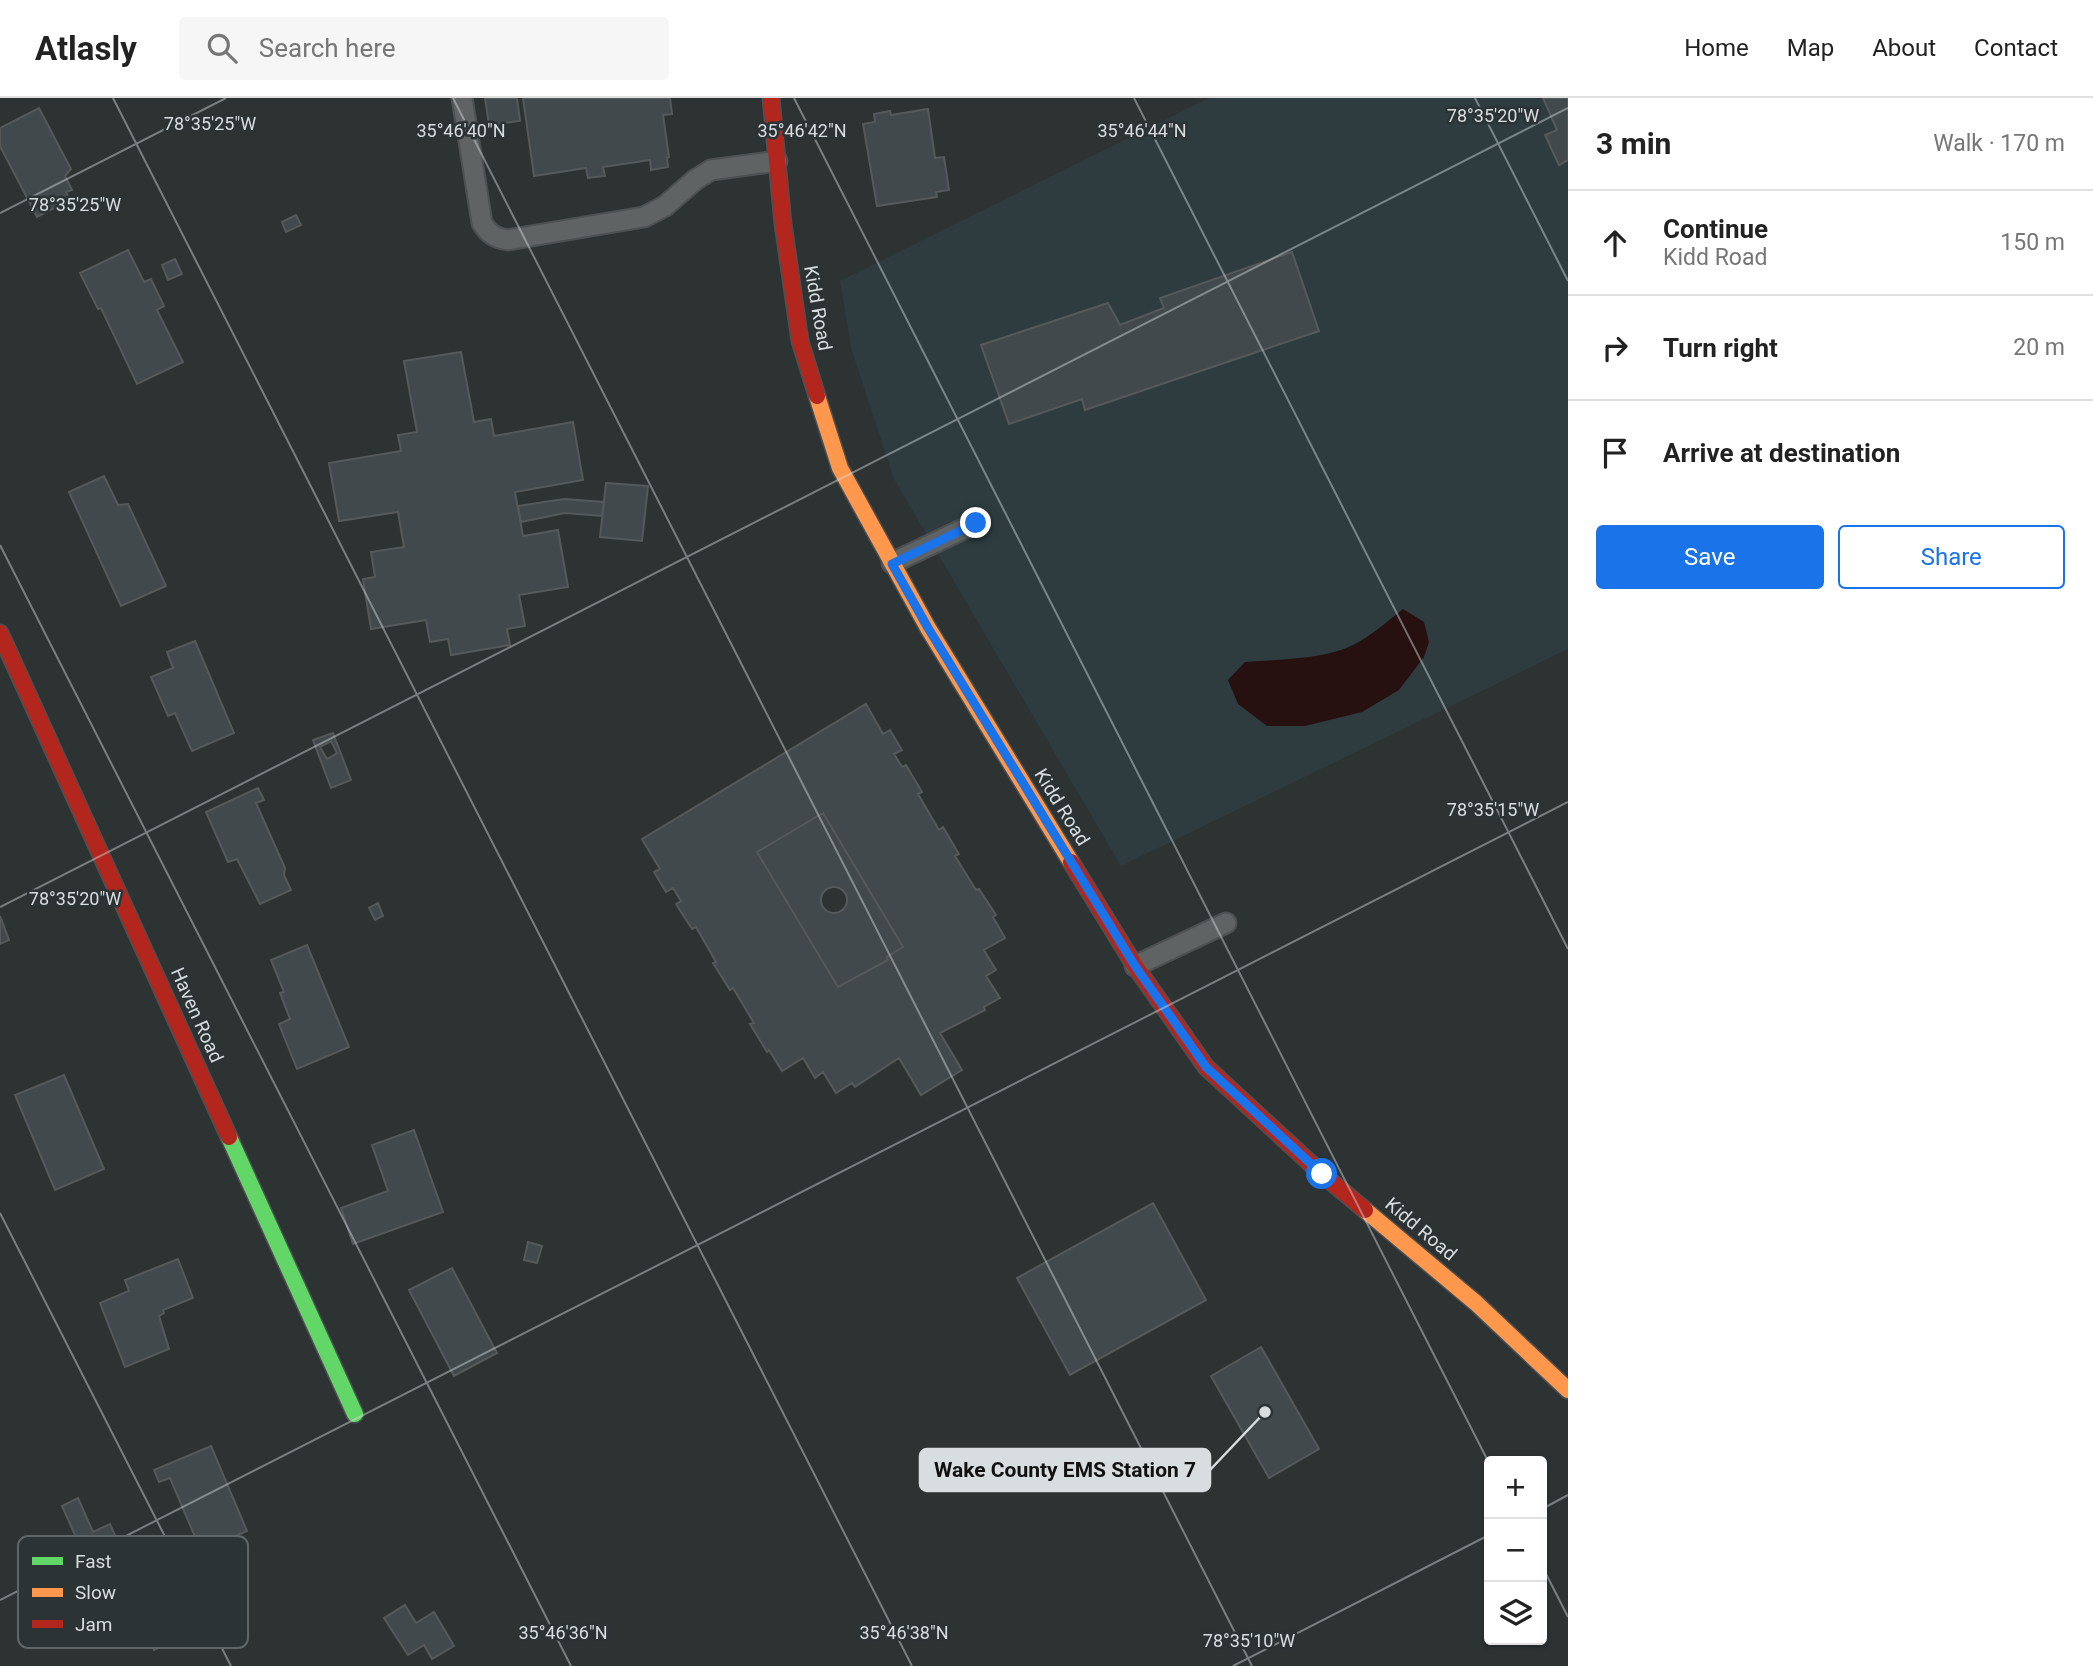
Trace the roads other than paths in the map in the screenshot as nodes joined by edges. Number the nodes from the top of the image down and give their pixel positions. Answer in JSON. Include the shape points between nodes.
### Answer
{"nodes":[{"id":1,"x":462,"y":98,"type":"edge"},
{"id":2,"x":771,"y":98,"type":"edge"},
{"id":3,"x":777,"y":160,"type":"junction"},
{"id":4,"x":976,"y":523,"type":"dead end"},
{"id":5,"x":892,"y":564,"type":"junction"},
{"id":6,"x":0,"y":633,"type":"edge"},
{"id":7,"x":1226,"y":923,"type":"dead end"},
{"id":8,"x":1135,"y":966,"type":"junction"},
{"id":9,"x":1568,"y":1390,"type":"edge"},
{"id":10,"x":355,"y":1414,"type":"dead end"}],
"edges":[{"from":1,"to":3,"type":"lane","via":[[482,223],[489,233],[508,240],[645,217],[711,170]]},
{"from":2,"to":3,"type":"street","name":"Kidd Road"},
{"from":3,"to":5,"type":"street","name":"Kidd Road","via":[[800,341],[840,468]]},
{"from":4,"to":5,"type":"lane"},
{"from":5,"to":8,"type":"street","name":"Kidd Road"},
{"from":6,"to":10,"type":"street","name":"Haven Road"},
{"from":7,"to":8,"type":"lane"},
{"from":8,"to":9,"type":"street","name":"Kidd Road","via":[[1206,1067],[1322,1174],[1476,1303]]}]}
